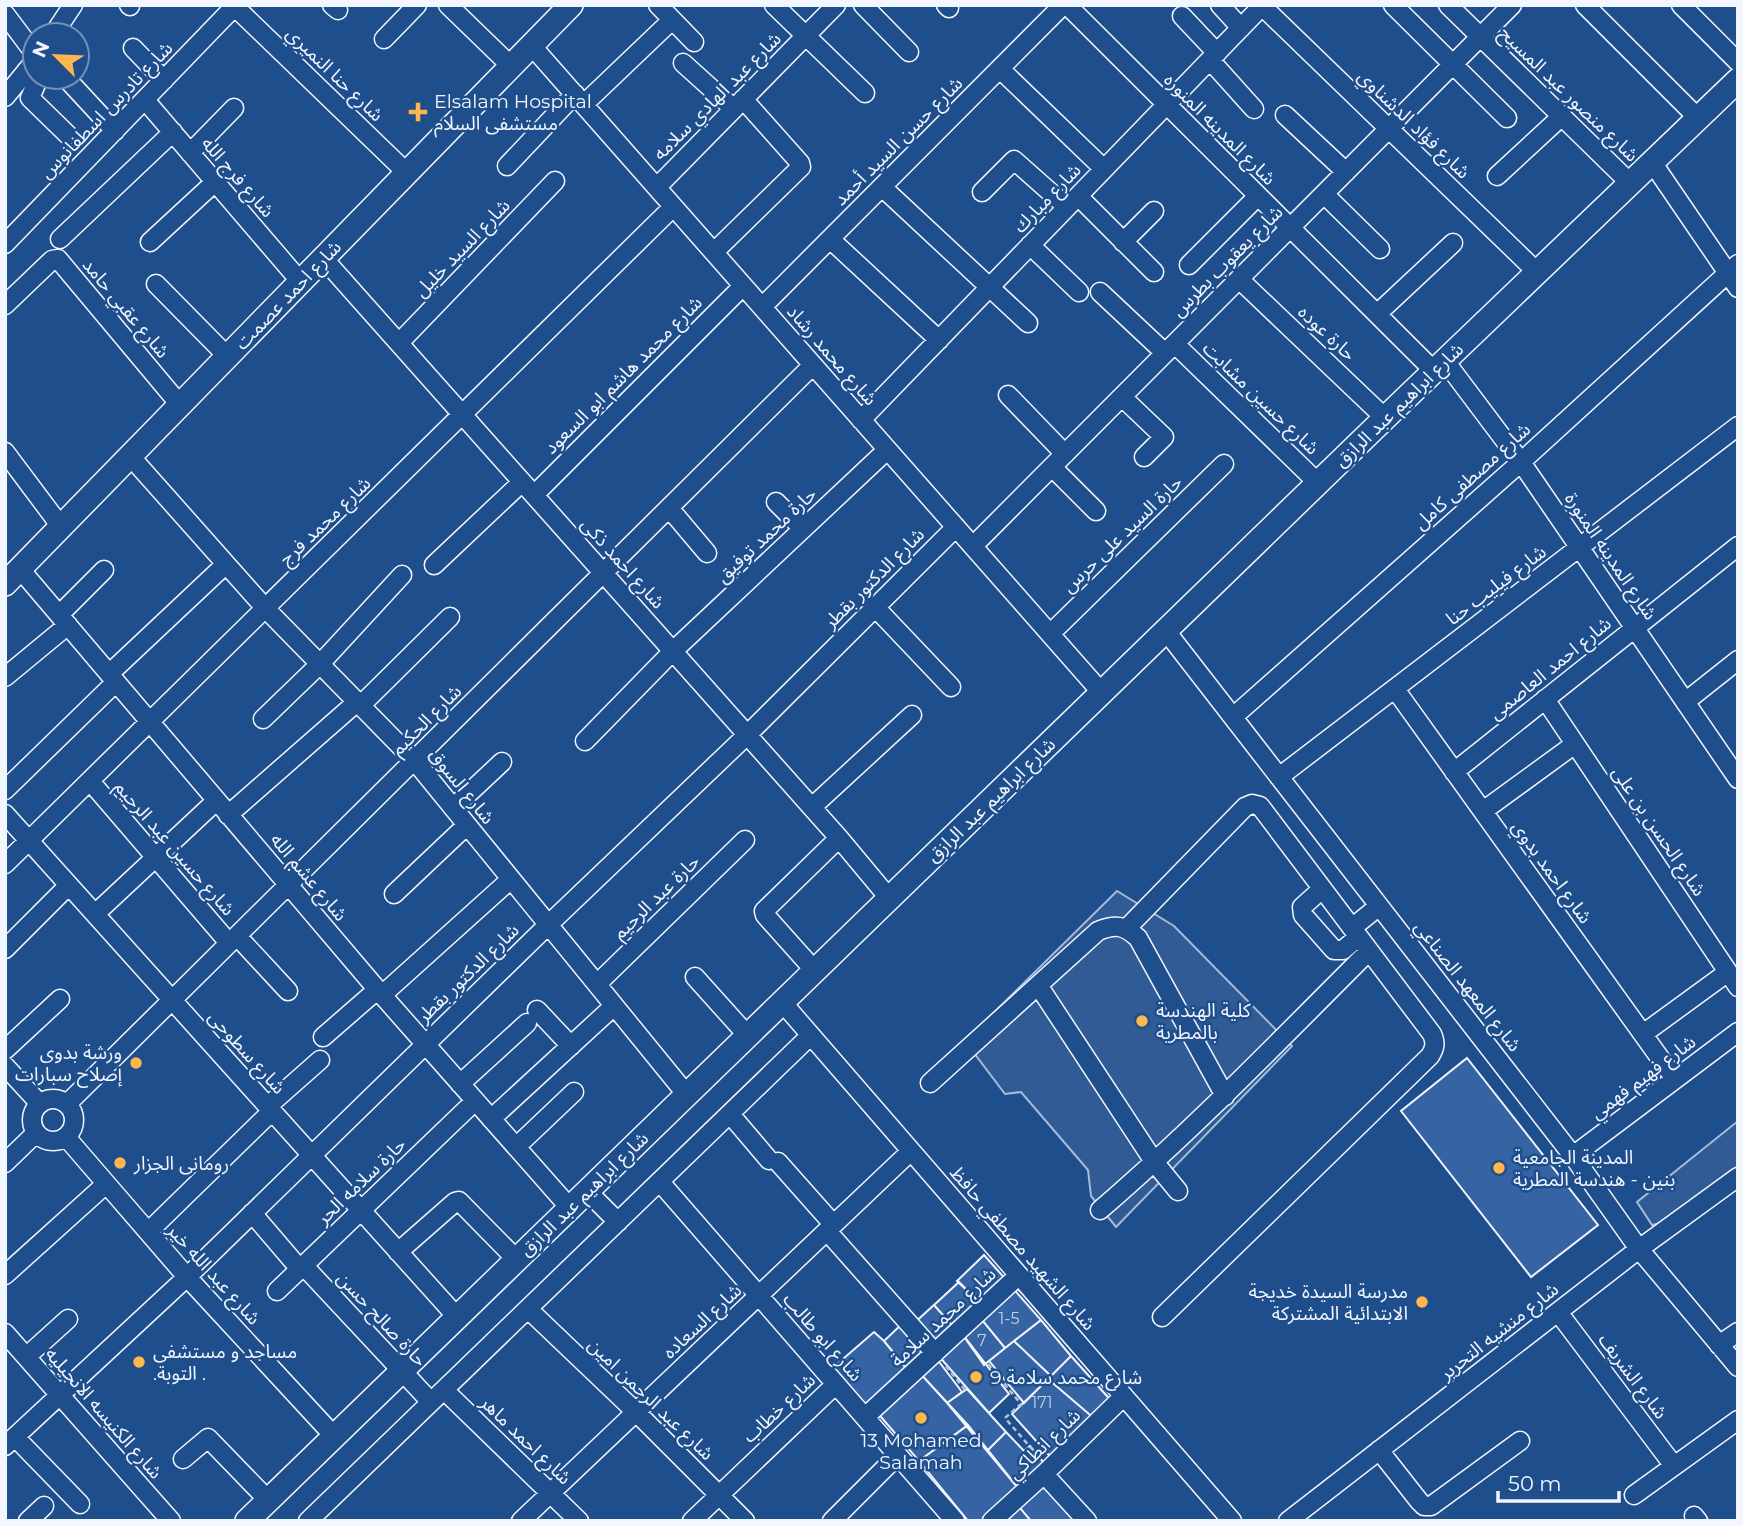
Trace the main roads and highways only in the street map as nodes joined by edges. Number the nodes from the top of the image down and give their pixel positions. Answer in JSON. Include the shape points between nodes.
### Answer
{"nodes":[{"id":1,"x":570,"y":5,"type":"edge"},
{"id":2,"x":1738,"y":80,"type":"edge"},
{"id":3,"x":13,"y":576,"type":"edge"},
{"id":4,"x":247,"y":1521,"type":"edge"}],
"edges":[{"from":1,"to":3,"type":"main road","name":"شارع احمد عصمت"},
{"from":2,"to":4,"type":"main road","name":"شارع ابراهيم عبد الرازق"}]}
